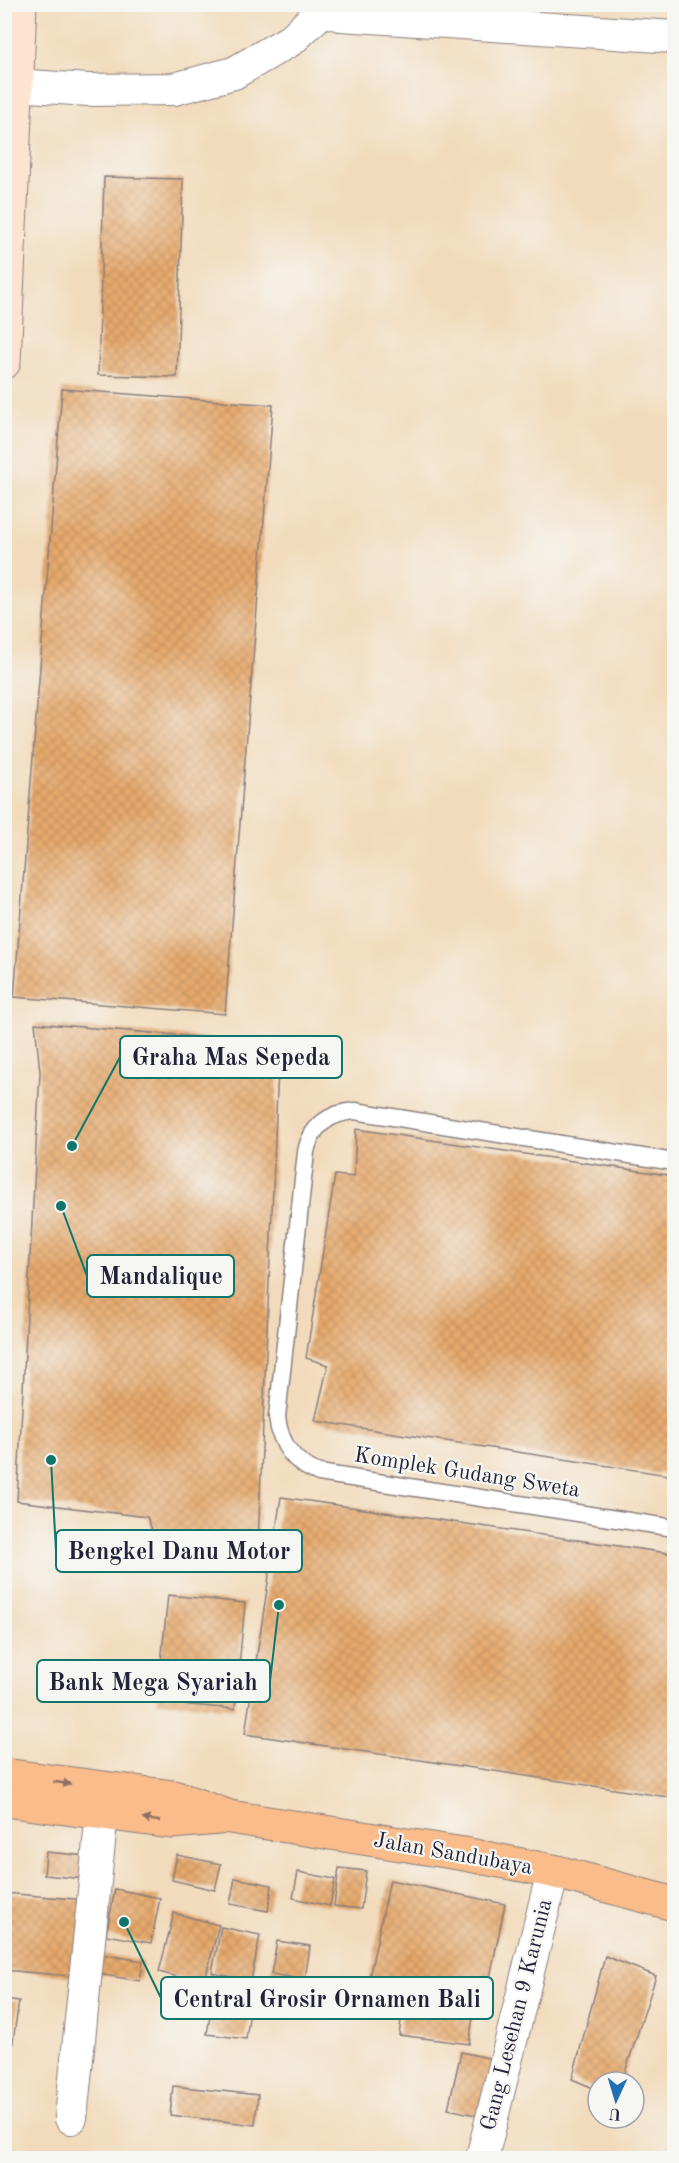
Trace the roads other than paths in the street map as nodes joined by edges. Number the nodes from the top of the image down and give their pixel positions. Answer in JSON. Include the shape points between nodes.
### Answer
{"nodes":[{"id":1,"x":20,"y":4,"type":"edge"},
{"id":2,"x":319,"y":7,"type":"edge"},
{"id":3,"x":675,"y":37,"type":"edge"},
{"id":4,"x":16,"y":85,"type":"junction"},
{"id":5,"x":4,"y":362,"type":"edge"},
{"id":6,"x":675,"y":1162,"type":"edge"},
{"id":7,"x":675,"y":1528,"type":"edge"},
{"id":8,"x":4,"y":1775,"type":"edge"},
{"id":9,"x":4,"y":1800,"type":"edge"},
{"id":10,"x":102,"y":1813,"type":"junction"},
{"id":11,"x":230,"y":1817,"type":"junction"},
{"id":12,"x":553,"y":1871,"type":"junction"},
{"id":13,"x":675,"y":1904,"type":"edge"},
{"id":14,"x":71,"y":2118,"type":"dead end"},
{"id":15,"x":482,"y":2158,"type":"edge"}],
"edges":[{"from":1,"to":4,"type":"main road"},
{"from":2,"to":3,"type":"street","via":[[341,15]]},
{"from":2,"to":4,"type":"street","via":[[291,40],[234,73],[174,89],[88,90]]},
{"from":4,"to":5,"type":"main road"},
{"from":6,"to":7,"type":"lane","name":"Komplek Gudang Sweta","via":[[355,1111],[325,1120],[314,1130],[306,1152],[278,1409],[283,1443],[294,1459],[318,1473]]},
{"from":8,"to":11,"type":"highway","name":"Jalan Sandubaya","one_way":true,"via":[[174,1797]]},
{"from":9,"to":10,"type":"highway","name":"Jalan Sandubaya"},
{"from":11,"to":10,"type":"highway","name":"Jalan Sandubaya","one_way":true,"via":[[171,1822]]},
{"from":10,"to":14,"type":"street"},
{"from":11,"to":12,"type":"highway","name":"Jalan Sandubaya"},
{"from":12,"to":13,"type":"highway","name":"Jalan Sandubaya"},
{"from":12,"to":15,"type":"street","name":"Gang Lesehan 9 Karunia"}]}
